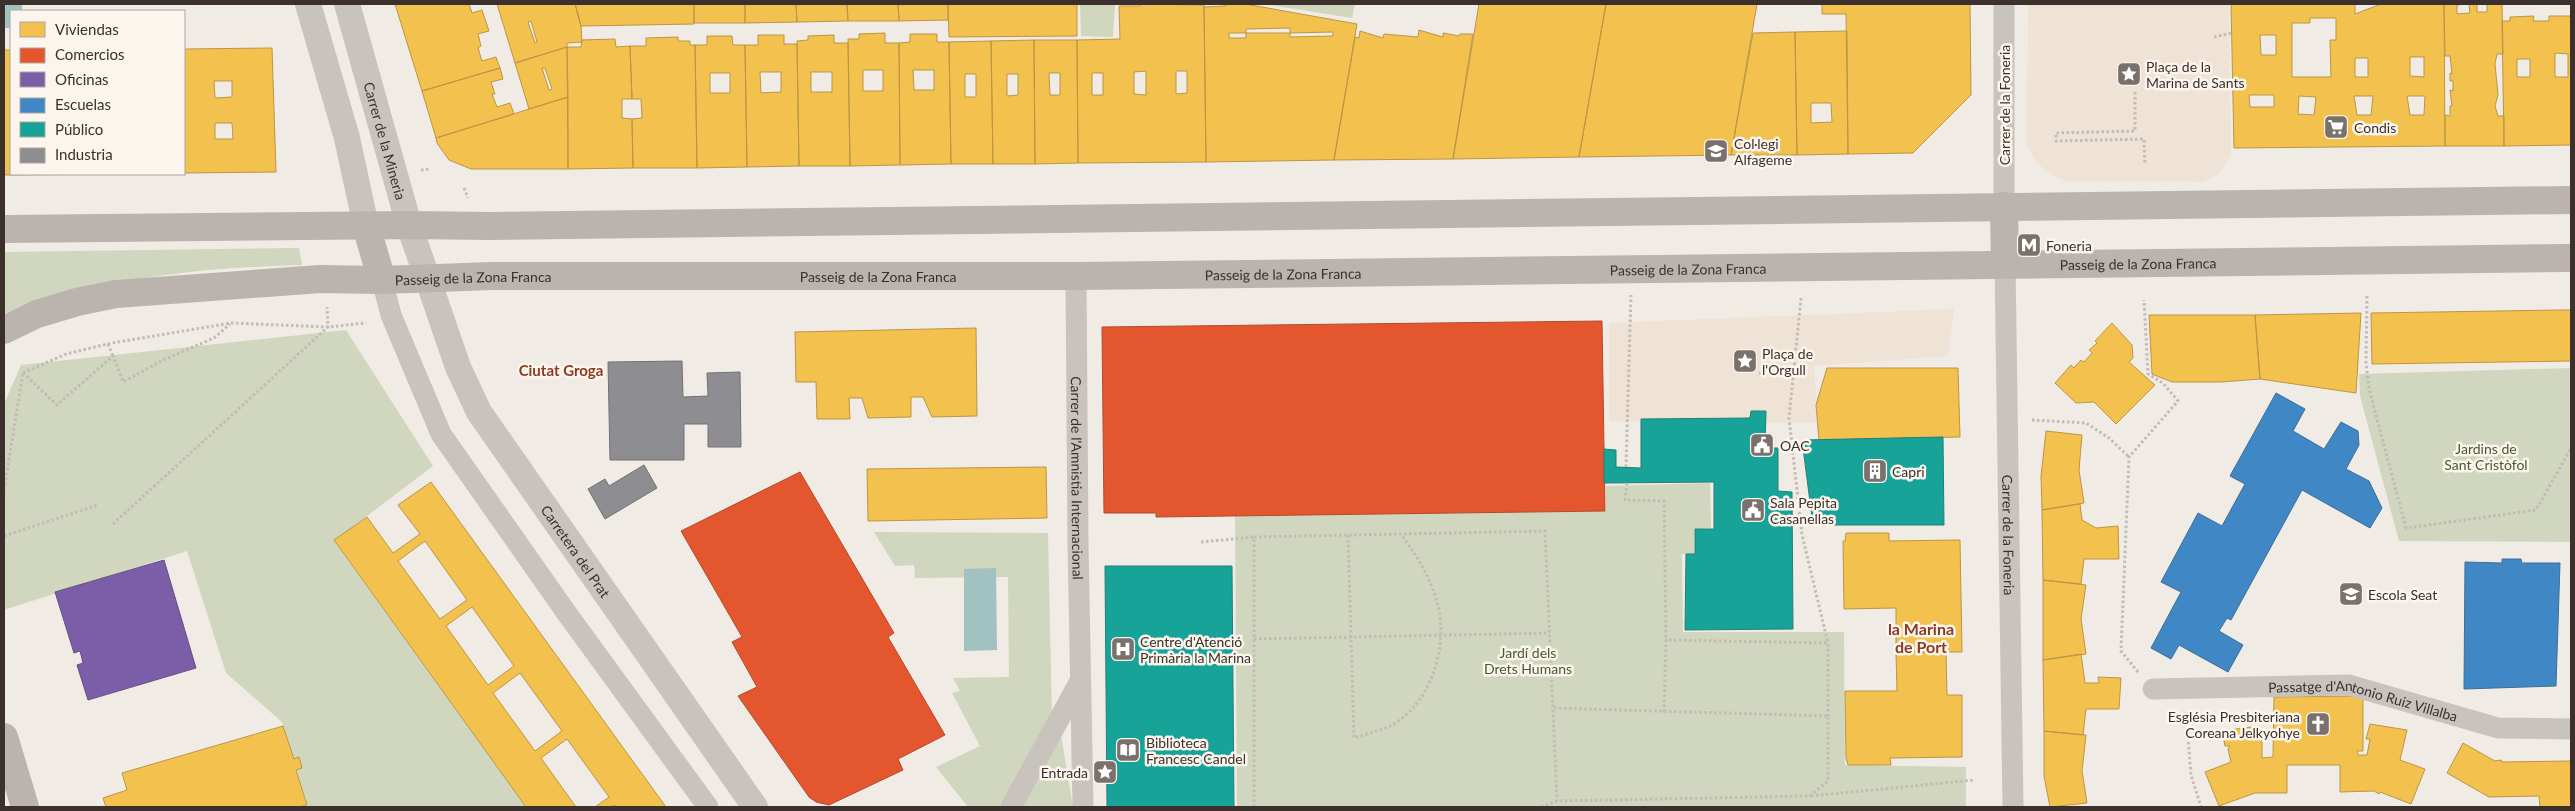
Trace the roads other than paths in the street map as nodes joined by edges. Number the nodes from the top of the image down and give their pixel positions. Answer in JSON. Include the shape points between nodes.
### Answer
{"nodes":[{"id":1,"x":308,"y":4,"type":"edge"},
{"id":2,"x":347,"y":4,"type":"edge"},
{"id":3,"x":2004,"y":4,"type":"edge"},
{"id":4,"x":2571,"y":200,"type":"edge"},
{"id":5,"x":2004,"y":206,"type":"junction"},
{"id":6,"x":409,"y":224,"type":"junction"},
{"id":7,"x":366,"y":226,"type":"junction"},
{"id":8,"x":4,"y":229,"type":"edge"},
{"id":9,"x":2571,"y":258,"type":"edge"},
{"id":10,"x":2005,"y":264,"type":"junction"},
{"id":11,"x":1076,"y":276,"type":"junction"},
{"id":12,"x":428,"y":278,"type":"junction"},
{"id":13,"x":382,"y":280,"type":"junction"},
{"id":14,"x":4,"y":330,"type":"edge"},
{"id":15,"x":1080,"y":681,"type":"junction"},
{"id":16,"x":2153,"y":689,"type":"road end"},
{"id":17,"x":2571,"y":730,"type":"edge"},
{"id":18,"x":4,"y":737,"type":"edge"},
{"id":19,"x":25,"y":807,"type":"edge"},
{"id":20,"x":708,"y":807,"type":"edge"},
{"id":21,"x":755,"y":807,"type":"edge"},
{"id":22,"x":1011,"y":807,"type":"edge"},
{"id":23,"x":1083,"y":807,"type":"edge"},
{"id":24,"x":2013,"y":807,"type":"edge"}],
"edges":[{"from":1,"to":7,"type":"street","via":[[347,138]]},
{"from":2,"to":6,"type":"street","name":"Carrer de la Mineria"},
{"from":3,"to":5,"type":"street","name":"Carrer de la Foneria"},
{"from":4,"to":5,"type":"main road"},
{"from":5,"to":6,"type":"main road","via":[[490,226]]},
{"from":5,"to":10,"type":"main road"},
{"from":6,"to":7,"type":"main road"},
{"from":6,"to":12,"type":"street","name":"Carrer de la Mineria"},
{"from":7,"to":8,"type":"main road"},
{"from":7,"to":13,"type":"main road"},
{"from":9,"to":10,"type":"main road","name":"Passeig de la Zona Franca"},
{"from":10,"to":11,"type":"main road","name":"Passeig de la Zona Franca"},
{"from":10,"to":24,"type":"street","name":"Carrer de la Foneria"},
{"from":11,"to":12,"type":"main road","name":"Passeig de la Zona Franca"},
{"from":11,"to":15,"type":"street","name":"Carrer de l'Amnistia Internacional"},
{"from":12,"to":13,"type":"main road","name":"Passeig de la Zona Franca"},
{"from":12,"to":21,"type":"street","name":"Carretera del Prat","via":[[458,367],[479,412]]},
{"from":13,"to":14,"type":"main road","name":"Passeig de la Zona Franca","via":[[320,279],[116,294],[37,314]]},
{"from":13,"to":20,"type":"street","via":[[391,315],[441,434]]},
{"from":15,"to":22,"type":"street","name":"Carrer de l'Amnistia Internacional"},
{"from":15,"to":23,"type":"street","name":"Carrer de l'Amnistia Internacional"},
{"from":16,"to":17,"type":"street","name":"Passatge d'Antonio Ruiz Villalba","via":[[2349,685],[2498,728]]},
{"from":18,"to":19,"type":"main road"}]}
